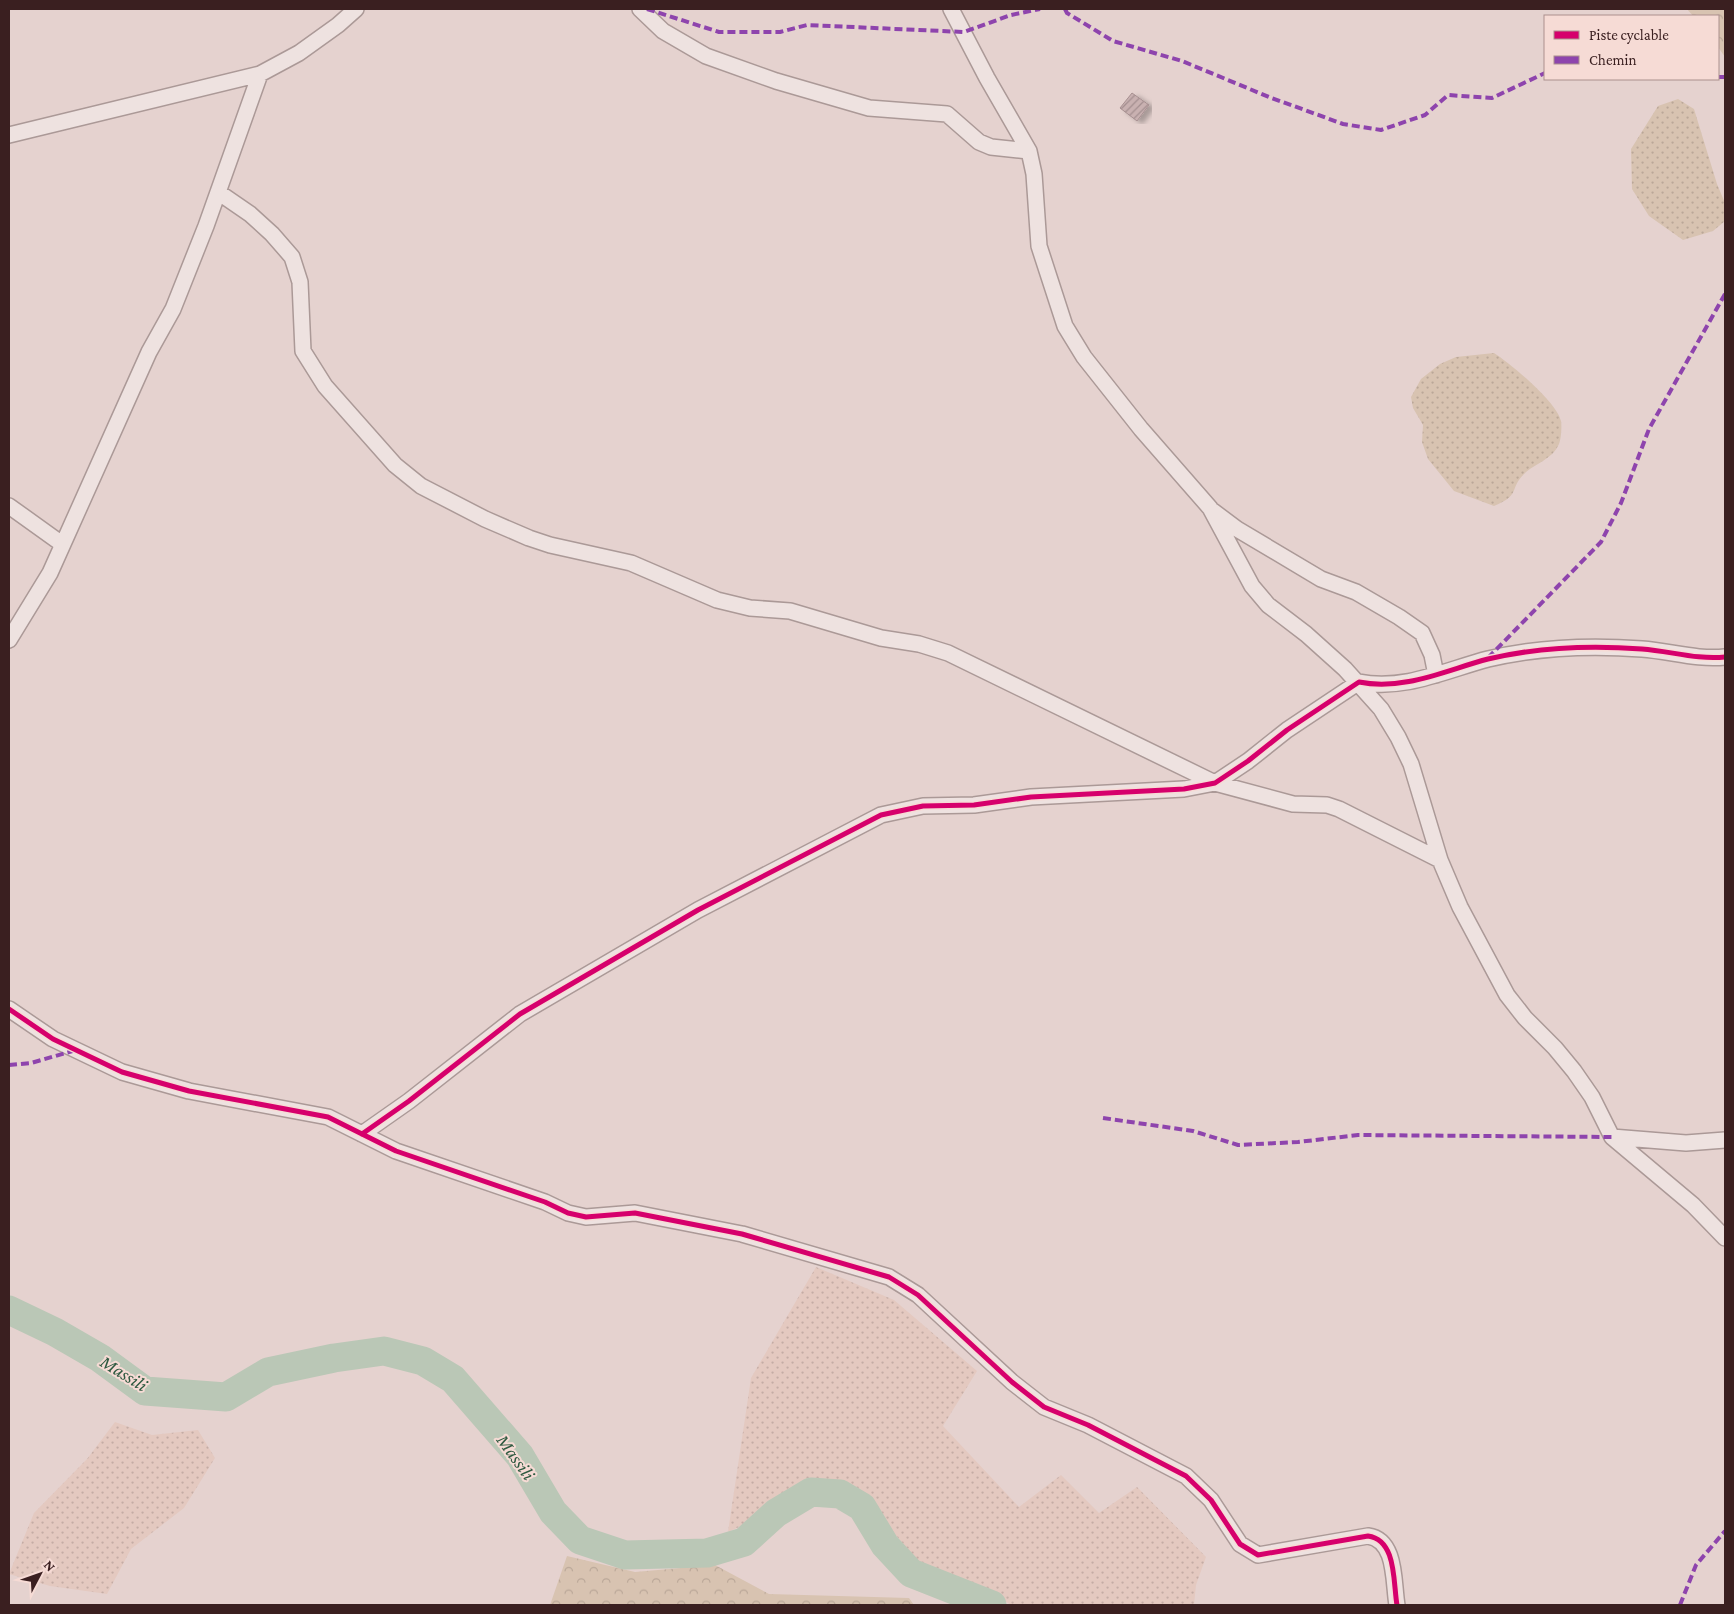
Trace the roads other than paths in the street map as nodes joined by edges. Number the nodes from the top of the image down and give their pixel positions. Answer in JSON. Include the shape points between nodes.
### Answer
{"nodes":[{"id":1,"x":356,"y":9,"type":"edge"},
{"id":2,"x":640,"y":9,"type":"edge"},
{"id":3,"x":951,"y":9,"type":"edge"},
{"id":4,"x":260,"y":74,"type":"junction"},
{"id":5,"x":9,"y":135,"type":"edge"},
{"id":6,"x":1029,"y":151,"type":"junction"},
{"id":7,"x":218,"y":192,"type":"junction"},
{"id":8,"x":9,"y":506,"type":"edge"},
{"id":9,"x":1210,"y":508,"type":"junction"},
{"id":10,"x":62,"y":544,"type":"junction"},
{"id":11,"x":9,"y":640,"type":"edge"},
{"id":12,"x":1725,"y":657,"type":"edge"},
{"id":13,"x":1436,"y":675,"type":"junction"},
{"id":14,"x":1359,"y":682,"type":"junction"},
{"id":15,"x":1215,"y":783,"type":"junction"},
{"id":16,"x":1440,"y":860,"type":"junction"},
{"id":17,"x":9,"y":1009,"type":"edge"},
{"id":18,"x":362,"y":1134,"type":"junction"},
{"id":19,"x":1612,"y":1137,"type":"junction"},
{"id":20,"x":1725,"y":1140,"type":"edge"},
{"id":21,"x":1725,"y":1238,"type":"edge"},
{"id":22,"x":1396,"y":1605,"type":"edge"}],
"edges":[{"from":1,"to":4,"type":"street","via":[[299,53]]},
{"from":2,"to":6,"type":"street","via":[[663,31],[706,56],[776,81],[869,108],[946,114],[990,148]]},
{"from":3,"to":6,"type":"street"},
{"from":4,"to":5,"type":"street"},
{"from":4,"to":7,"type":"street"},
{"from":6,"to":9,"type":"street","via":[[1034,174],[1039,246],[1065,326],[1084,357],[1141,429]]},
{"from":7,"to":10,"type":"street","via":[[173,309],[149,352]]},
{"from":7,"to":15,"type":"street","via":[[250,214],[292,257],[300,282],[303,351],[325,386],[396,465],[420,486],[529,538],[632,563],[716,600],[750,608],[790,611],[881,638],[948,653]]},
{"from":8,"to":10,"type":"street"},
{"from":9,"to":13,"type":"street","via":[[1237,529],[1314,576],[1356,592],[1422,633],[1432,655]]},
{"from":9,"to":14,"type":"street","via":[[1242,570],[1268,605],[1324,648]]},
{"from":10,"to":11,"type":"street","via":[[50,573]]},
{"from":12,"to":13,"type":"street","via":[[1694,657],[1600,646],[1556,648],[1486,660]]},
{"from":13,"to":14,"type":"street","via":[[1400,683],[1374,685]]},
{"from":14,"to":15,"type":"street"},
{"from":14,"to":16,"type":"street","via":[[1398,737],[1420,792]]},
{"from":15,"to":16,"type":"street","via":[[1293,804],[1326,805],[1339,809]]},
{"from":15,"to":18,"type":"street","via":[[1184,789],[923,806],[881,815],[698,910],[520,1014],[409,1102]]},
{"from":16,"to":19,"type":"street","via":[[1460,908],[1496,978],[1525,1018],[1574,1071]]},
{"from":17,"to":18,"type":"street","via":[[52,1039],[122,1072],[188,1091],[328,1117]]},
{"from":18,"to":22,"type":"street","via":[[396,1151],[546,1202],[568,1213],[586,1217],[635,1213],[656,1216],[742,1234],[889,1277],[918,1295],[1012,1382],[1044,1407],[1088,1425],[1186,1476],[1211,1500],[1240,1544],[1249,1552],[1258,1555],[1376,1537],[1389,1551]]},
{"from":19,"to":20,"type":"street","via":[[1686,1143]]},
{"from":19,"to":21,"type":"street","via":[[1693,1204]]}]}
